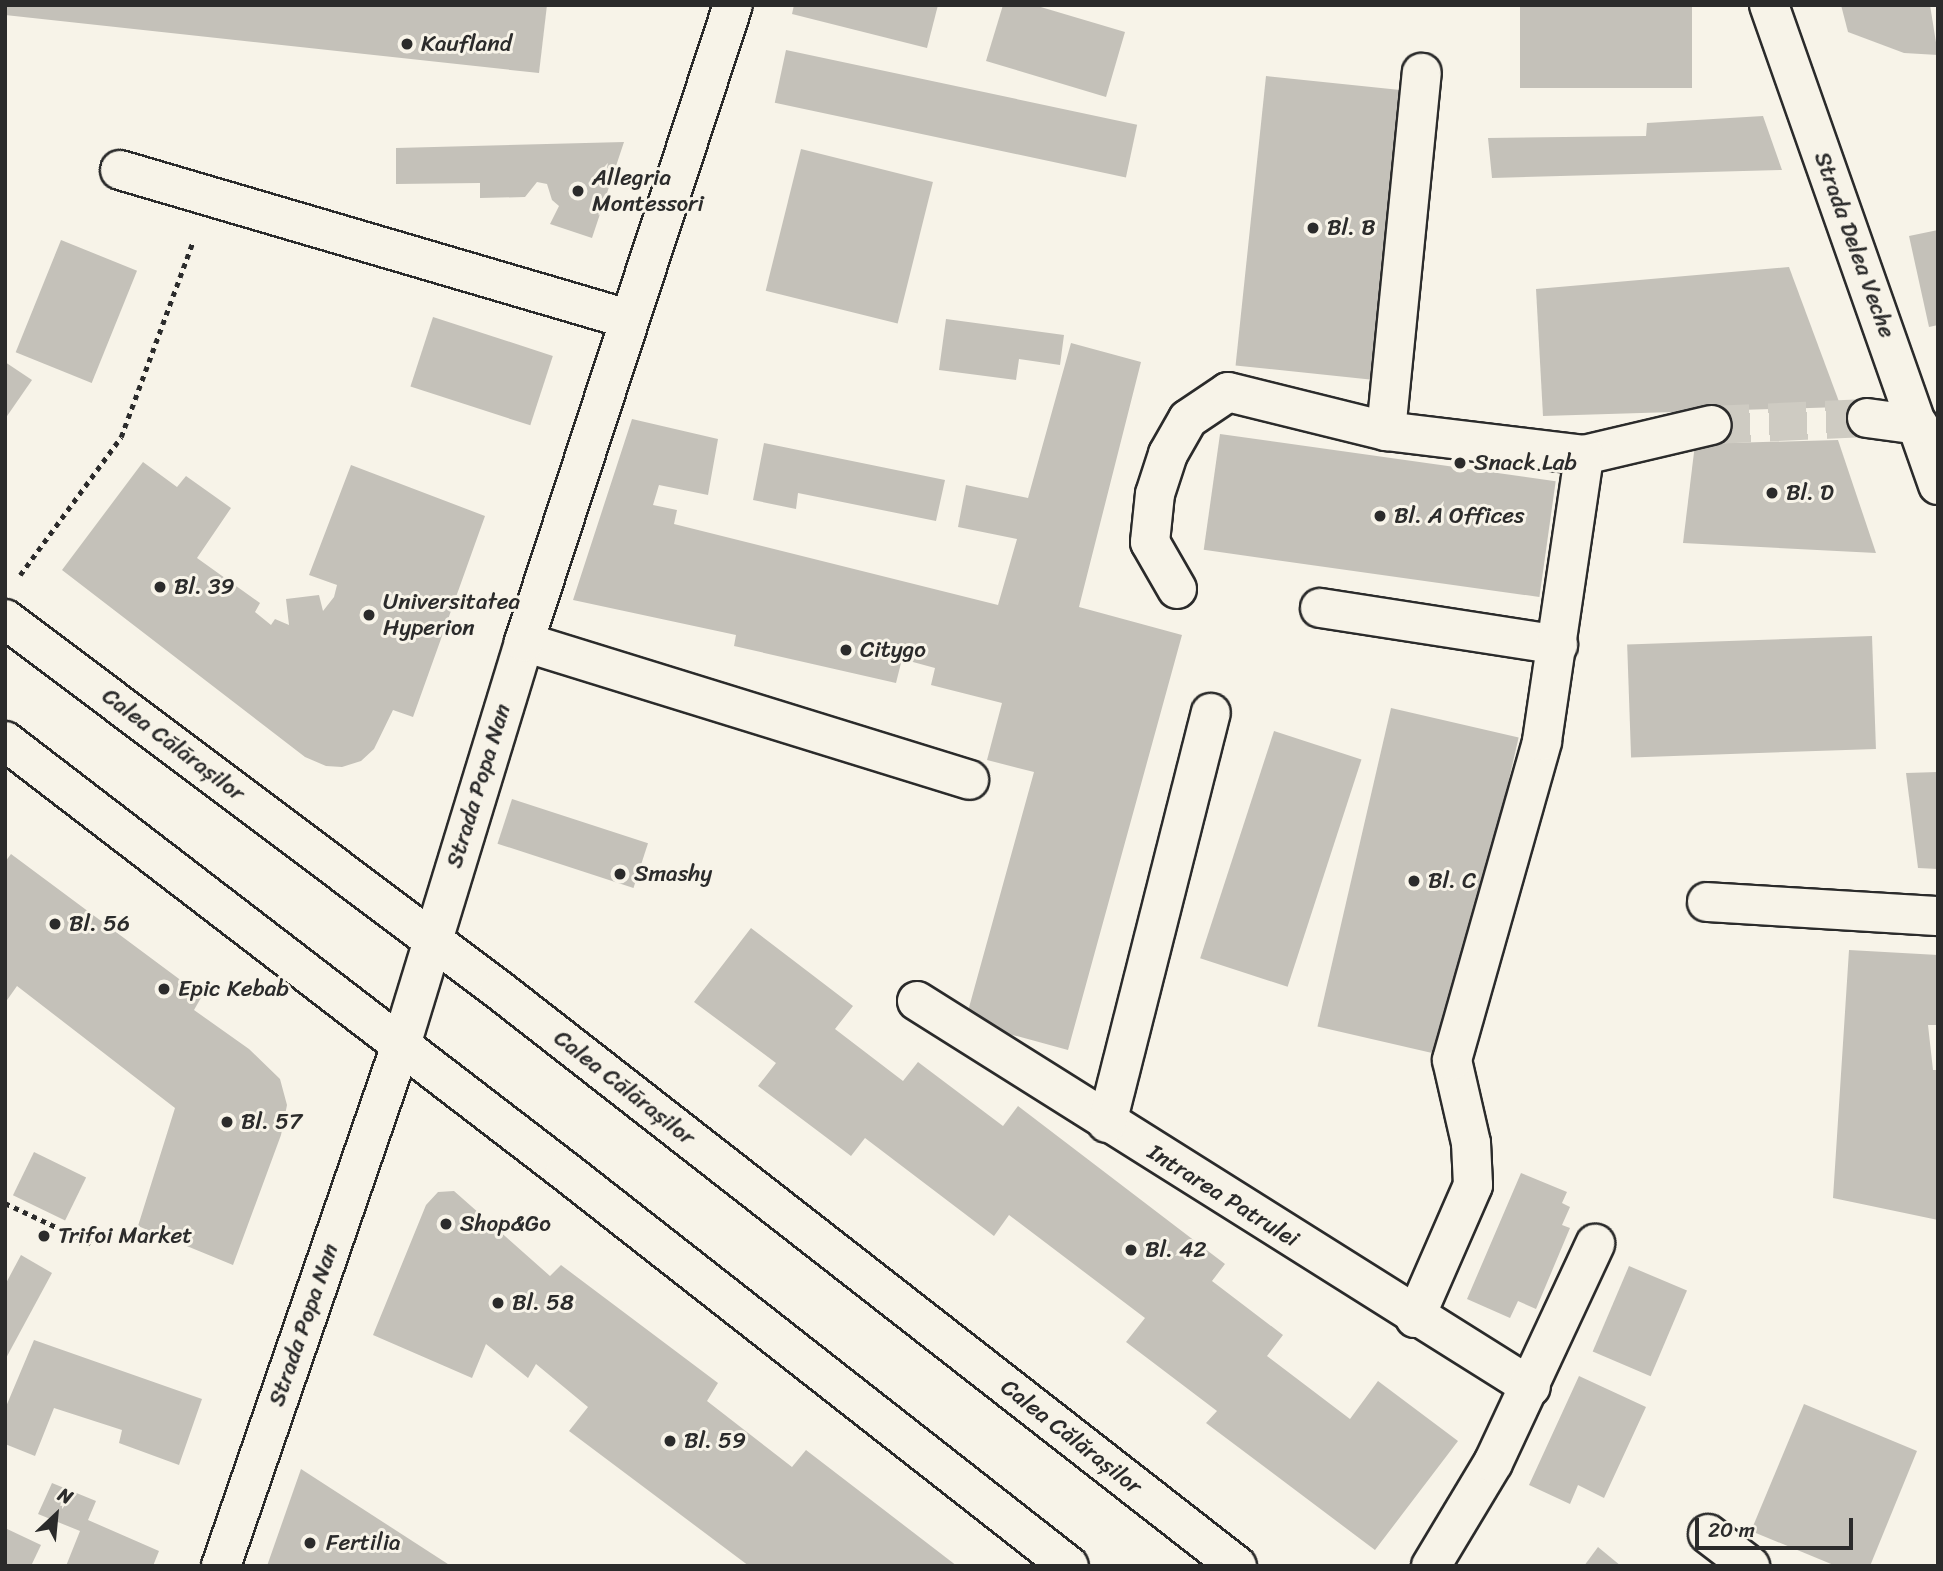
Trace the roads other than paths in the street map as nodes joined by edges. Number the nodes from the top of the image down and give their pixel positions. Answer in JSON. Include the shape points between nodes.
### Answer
{"nodes":[{"id":1,"x":733,"y":5,"type":"edge"},
{"id":2,"x":1769,"y":5,"type":"edge"},
{"id":3,"x":1422,"y":73,"type":"dead end"},
{"id":4,"x":120,"y":170,"type":"dead end"},
{"id":5,"x":628,"y":319,"type":"junction"},
{"id":6,"x":1867,"y":418,"type":"tunnel mouth"},
{"id":7,"x":1712,"y":425,"type":"tunnel mouth"},
{"id":8,"x":1919,"y":425,"type":"junction"},
{"id":9,"x":1386,"y":431,"type":"junction"},
{"id":10,"x":1584,"y":454,"type":"junction"},
{"id":11,"x":1938,"y":485,"type":"edge"},
{"id":12,"x":1177,"y":589,"type":"dead end"},
{"id":13,"x":9,"y":602,"type":"edge"},
{"id":14,"x":1320,"y":608,"type":"dead end"},
{"id":15,"x":524,"y":642,"type":"junction"},
{"id":16,"x":1558,"y":645,"type":"junction"},
{"id":17,"x":1211,"y":713,"type":"dead end"},
{"id":18,"x":5,"y":741,"type":"edge"},
{"id":19,"x":969,"y":780,"type":"dead end"},
{"id":20,"x":1707,"y":902,"type":"dead end"},
{"id":21,"x":1938,"y":916,"type":"edge"},
{"id":22,"x":434,"y":941,"type":"junction"},
{"id":23,"x":917,"y":1001,"type":"dead end"},
{"id":24,"x":401,"y":1045,"type":"junction"},
{"id":25,"x":1107,"y":1123,"type":"junction"},
{"id":26,"x":1595,"y":1244,"type":"dead end"},
{"id":27,"x":1415,"y":1318,"type":"junction"},
{"id":28,"x":1531,"y":1387,"type":"junction"},
{"id":29,"x":1708,"y":1534,"type":"dead end"},
{"id":30,"x":220,"y":1566,"type":"edge"},
{"id":31,"x":1069,"y":1566,"type":"edge"},
{"id":32,"x":1237,"y":1566,"type":"edge"},
{"id":33,"x":1431,"y":1566,"type":"edge"},
{"id":34,"x":1749,"y":1566,"type":"edge"}],
"edges":[{"from":1,"to":5,"type":"street","name":"Strada Popa Nan"},
{"from":2,"to":8,"type":"street","name":"Strada Delea Veche"},
{"from":3,"to":9,"type":"street"},
{"from":4,"to":5,"type":"street"},
{"from":5,"to":15,"type":"street","name":"Strada Popa Nan"},
{"from":6,"to":8,"type":"street"},
{"from":7,"to":10,"type":"street"},
{"from":8,"to":11,"type":"street","name":"Strada Delea Veche"},
{"from":9,"to":10,"type":"street"},
{"from":9,"to":12,"type":"street","via":[[1228,392],[1188,419],[1168,454],[1155,494],[1150,542]]},
{"from":10,"to":16,"type":"street"},
{"from":13,"to":22,"type":"street","name":"Calea Călărașilor"},
{"from":14,"to":16,"type":"street"},
{"from":15,"to":19,"type":"street"},
{"from":15,"to":22,"type":"street","name":"Strada Popa Nan"},
{"from":16,"to":27,"type":"street","via":[[1542,741],[1452,1060],[1471,1143],[1473,1185]]},
{"from":17,"to":25,"type":"street"},
{"from":18,"to":24,"type":"street"},
{"from":20,"to":21,"type":"street"},
{"from":22,"to":24,"type":"street","name":"Strada Popa Nan"},
{"from":22,"to":32,"type":"street","name":"Calea Călărașilor"},
{"from":23,"to":25,"type":"street","name":"Intrarea Patrulei"},
{"from":24,"to":30,"type":"street","name":"Strada Popa Nan"},
{"from":24,"to":31,"type":"street"},
{"from":25,"to":27,"type":"street","name":"Intrarea Patrulei"},
{"from":26,"to":28,"type":"street"},
{"from":27,"to":28,"type":"street","name":"Intrarea Patrulei"},
{"from":28,"to":33,"type":"street","via":[[1493,1463]]},
{"from":29,"to":34,"type":"street"}]}
